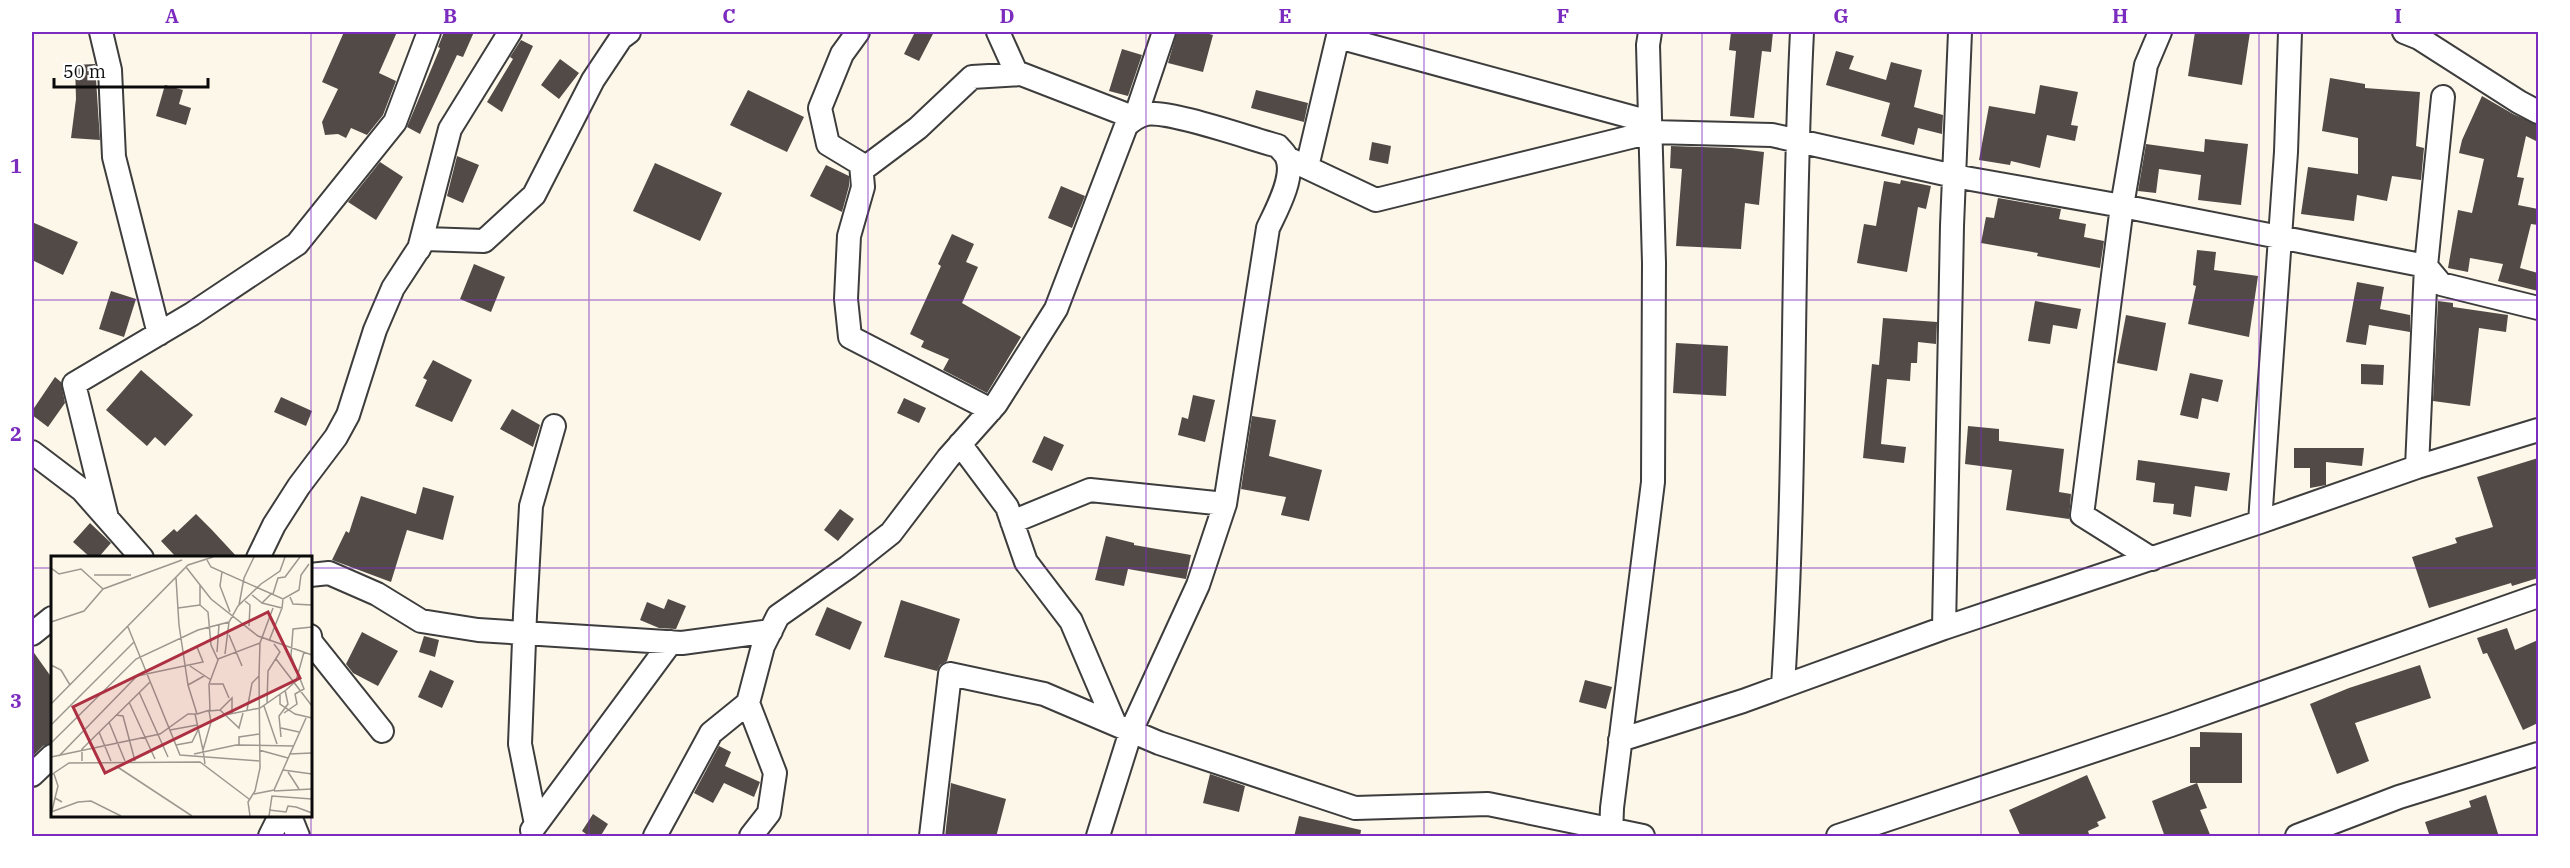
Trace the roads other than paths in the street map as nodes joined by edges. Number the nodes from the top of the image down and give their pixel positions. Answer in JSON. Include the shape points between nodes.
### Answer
{"nodes":[{"id":1,"x":101,"y":32,"type":"edge"},
{"id":2,"x":429,"y":32,"type":"edge"},
{"id":3,"x":510,"y":32,"type":"edge"},
{"id":4,"x":629,"y":32,"type":"edge"},
{"id":5,"x":858,"y":32,"type":"edge"},
{"id":6,"x":998,"y":32,"type":"edge"},
{"id":7,"x":1164,"y":32,"type":"edge"},
{"id":8,"x":1650,"y":32,"type":"edge"},
{"id":9,"x":1802,"y":32,"type":"edge"},
{"id":10,"x":1960,"y":32,"type":"edge"},
{"id":11,"x":2145,"y":32,"type":"edge"},
{"id":12,"x":2160,"y":32,"type":"edge"},
{"id":13,"x":2290,"y":32,"type":"edge"},
{"id":14,"x":1339,"y":34,"type":"edge"},
{"id":15,"x":2413,"y":34,"type":"edge"},
{"id":16,"x":2146,"y":65,"type":"junction"},
{"id":17,"x":1021,"y":74,"type":"junction"},
{"id":18,"x":2443,"y":97,"type":"dead end"},
{"id":19,"x":2538,"y":112,"type":"edge"},
{"id":20,"x":1135,"y":118,"type":"junction"},
{"id":21,"x":1650,"y":127,"type":"junction"},
{"id":22,"x":1798,"y":141,"type":"junction"},
{"id":23,"x":1297,"y":162,"type":"junction"},
{"id":24,"x":861,"y":164,"type":"junction"},
{"id":25,"x":1954,"y":176,"type":"junction"},
{"id":26,"x":2122,"y":206,"type":"junction"},
{"id":27,"x":2280,"y":238,"type":"junction"},
{"id":28,"x":419,"y":249,"type":"junction"},
{"id":29,"x":2426,"y":266,"type":"junction"},
{"id":30,"x":2538,"y":308,"type":"edge"},
{"id":31,"x":159,"y":334,"type":"junction"},
{"id":32,"x":991,"y":410,"type":"junction"},
{"id":33,"x":554,"y":426,"type":"dead end"},
{"id":34,"x":2538,"y":430,"type":"edge"},
{"id":35,"x":960,"y":444,"type":"junction"},
{"id":36,"x":32,"y":452,"type":"edge"},
{"id":37,"x":2417,"y":467,"type":"junction"},
{"id":38,"x":1225,"y":504,"type":"junction"},
{"id":39,"x":107,"y":518,"type":"junction"},
{"id":40,"x":1012,"y":522,"type":"junction"},
{"id":41,"x":2260,"y":522,"type":"junction"},
{"id":42,"x":140,"y":556,"type":"edge"},
{"id":43,"x":259,"y":556,"type":"edge"},
{"id":44,"x":2152,"y":559,"type":"junction"},
{"id":45,"x":312,"y":575,"type":"edge"},
{"id":46,"x":2538,"y":596,"type":"edge"},
{"id":47,"x":51,"y":619,"type":"edge"},
{"id":48,"x":1944,"y":628,"type":"junction"},
{"id":49,"x":771,"y":631,"type":"junction"},
{"id":50,"x":32,"y":634,"type":"edge"},
{"id":51,"x":525,"y":634,"type":"junction"},
{"id":52,"x":670,"y":642,"type":"junction"},
{"id":53,"x":312,"y":643,"type":"edge"},
{"id":54,"x":1783,"y":686,"type":"junction"},
{"id":55,"x":748,"y":703,"type":"junction"},
{"id":56,"x":1123,"y":727,"type":"junction"},
{"id":57,"x":382,"y":731,"type":"dead end"},
{"id":58,"x":1620,"y":740,"type":"junction"},
{"id":59,"x":2538,"y":754,"type":"edge"},
{"id":60,"x":51,"y":757,"type":"edge"},
{"id":61,"x":32,"y":775,"type":"edge"},
{"id":62,"x":280,"y":817,"type":"edge"},
{"id":63,"x":290,"y":817,"type":"edge"},
{"id":64,"x":532,"y":830,"type":"edge"},
{"id":65,"x":1611,"y":833,"type":"edge"},
{"id":66,"x":270,"y":837,"type":"edge"},
{"id":67,"x":298,"y":837,"type":"edge"},
{"id":68,"x":655,"y":837,"type":"edge"},
{"id":69,"x":751,"y":837,"type":"edge"},
{"id":70,"x":931,"y":837,"type":"edge"},
{"id":71,"x":1098,"y":837,"type":"edge"},
{"id":72,"x":1642,"y":837,"type":"edge"},
{"id":73,"x":1838,"y":837,"type":"edge"},
{"id":74,"x":2297,"y":837,"type":"edge"}],
"edges":[{"from":1,"to":31,"type":"street","via":[[110,70],[114,157]]},
{"from":2,"to":31,"type":"street","via":[[395,122],[297,244]]},
{"from":3,"to":28,"type":"street","via":[[450,129]]},
{"from":4,"to":28,"type":"street","via":[[593,80],[534,195],[484,241],[425,239]]},
{"from":5,"to":24,"type":"street","via":[[842,54],[820,108],[828,144]]},
{"from":6,"to":17,"type":"street","via":[[1016,72]]},
{"from":7,"to":20,"type":"street"},
{"from":8,"to":21,"type":"street"},
{"from":9,"to":22,"type":"street"},
{"from":10,"to":25,"type":"street"},
{"from":11,"to":16,"type":"street"},
{"from":12,"to":16,"type":"street"},
{"from":13,"to":27,"type":"street"},
{"from":14,"to":21,"type":"street"},
{"from":14,"to":23,"type":"street"},
{"from":15,"to":19,"type":"street"},
{"from":16,"to":26,"type":"street"},
{"from":17,"to":20,"type":"street"},
{"from":17,"to":24,"type":"street","via":[[972,77],[918,128],[866,167]]},
{"from":18,"to":29,"type":"street"},
{"from":20,"to":23,"type":"street","via":[[1148,114],[1180,118],[1278,146]]},
{"from":20,"to":32,"type":"street","via":[[1120,139],[1056,309]]},
{"from":21,"to":22,"type":"street","via":[[1772,135]]},
{"from":21,"to":23,"type":"street","via":[[1376,200]]},
{"from":21,"to":58,"type":"street","via":[[1653,482]]},
{"from":22,"to":25,"type":"street"},
{"from":22,"to":54,"type":"street","via":[[1790,585]]},
{"from":23,"to":38,"type":"street","via":[[1289,170],[1268,228]]},
{"from":24,"to":32,"type":"street","via":[[863,187],[849,236],[846,300],[850,337]]},
{"from":25,"to":26,"type":"street"},
{"from":25,"to":48,"type":"street"},
{"from":26,"to":27,"type":"street"},
{"from":26,"to":44,"type":"street","via":[[2082,515]]},
{"from":27,"to":29,"type":"street"},
{"from":27,"to":41,"type":"street"},
{"from":28,"to":43,"type":"street","via":[[393,288],[375,330],[348,415],[274,525]]},
{"from":29,"to":30,"type":"street","via":[[2441,284]]},
{"from":29,"to":37,"type":"street"},
{"from":31,"to":39,"type":"street","via":[[74,384]]},
{"from":32,"to":35,"type":"street"},
{"from":33,"to":51,"type":"street","via":[[531,506]]},
{"from":34,"to":37,"type":"street"},
{"from":35,"to":40,"type":"street","via":[[1007,507]]},
{"from":35,"to":49,"type":"street","via":[[891,533],[778,616]]},
{"from":36,"to":39,"type":"street","via":[[82,490]]},
{"from":37,"to":41,"type":"street"},
{"from":38,"to":40,"type":"street","via":[[1090,490]]},
{"from":38,"to":56,"type":"street","via":[[1198,585]]},
{"from":39,"to":42,"type":"street"},
{"from":40,"to":56,"type":"street","via":[[1026,562],[1071,621]]},
{"from":41,"to":44,"type":"street"},
{"from":44,"to":48,"type":"street"},
{"from":45,"to":51,"type":"street","via":[[329,573],[377,594],[421,621]]},
{"from":46,"to":73,"type":"street"},
{"from":47,"to":50,"type":"street"},
{"from":48,"to":54,"type":"street"},
{"from":49,"to":52,"type":"street"},
{"from":49,"to":55,"type":"street","via":[[763,646]]},
{"from":51,"to":52,"type":"street"},
{"from":51,"to":64,"type":"street","via":[[520,744]]},
{"from":52,"to":64,"type":"street"},
{"from":53,"to":57,"type":"street"},
{"from":54,"to":58,"type":"street"},
{"from":55,"to":68,"type":"street","via":[[711,733]]},
{"from":55,"to":69,"type":"street","via":[[774,773],[769,813]]},
{"from":56,"to":65,"type":"street","via":[[1159,743],[1355,808],[1488,804]]},
{"from":56,"to":70,"type":"street","via":[[1044,694],[950,674]]},
{"from":56,"to":71,"type":"street"},
{"from":58,"to":65,"type":"street"},
{"from":59,"to":74,"type":"street","via":[[2399,797]]},
{"from":60,"to":61,"type":"street"},
{"from":62,"to":66,"type":"street"},
{"from":63,"to":67,"type":"street"},
{"from":65,"to":72,"type":"street"}]}
